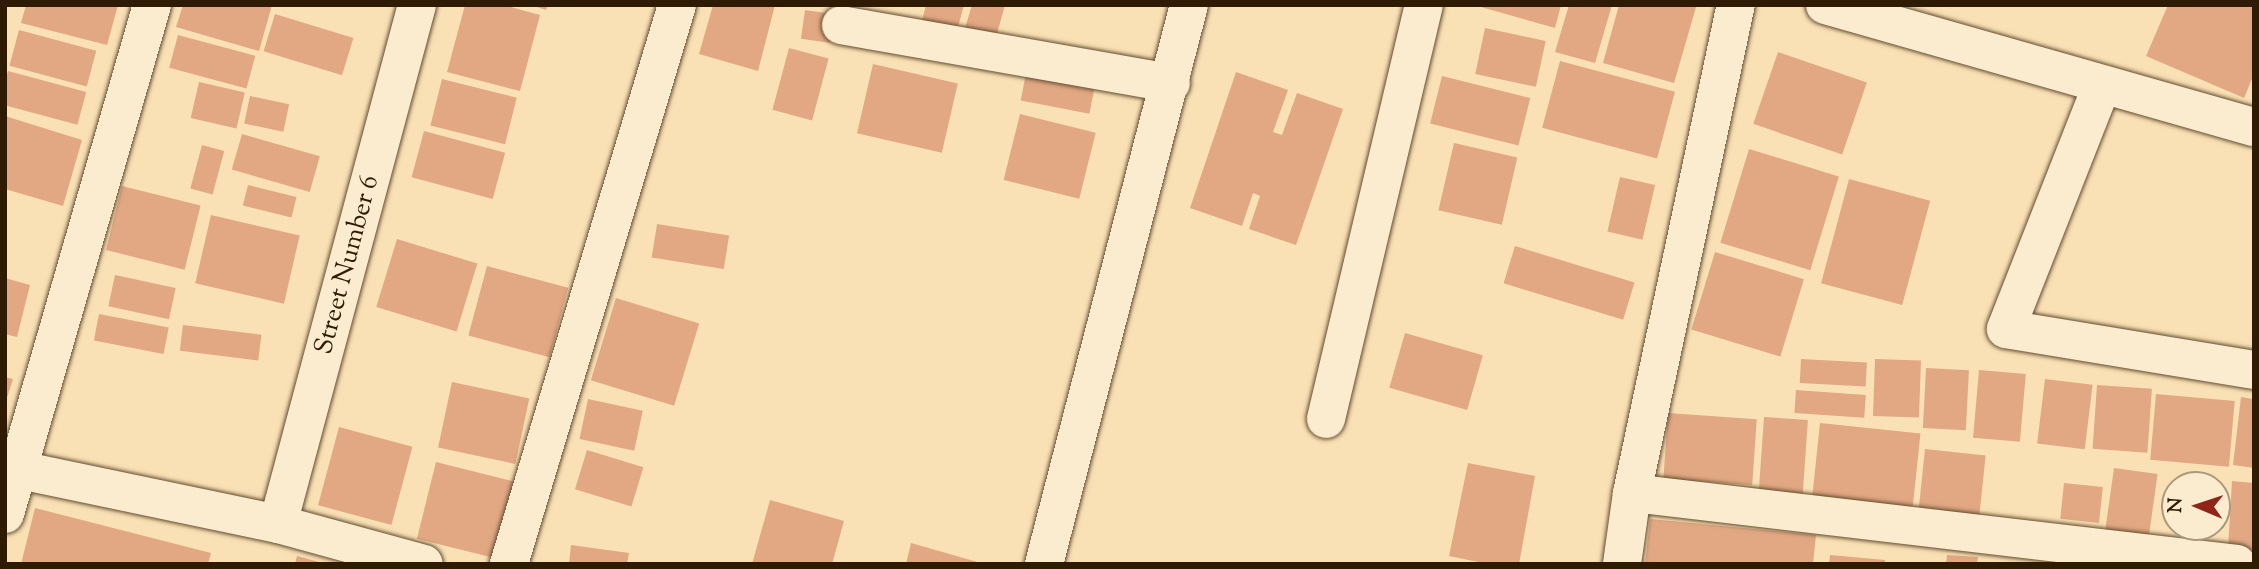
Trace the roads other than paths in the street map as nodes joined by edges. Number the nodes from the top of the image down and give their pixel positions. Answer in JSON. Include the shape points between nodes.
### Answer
{"nodes":[{"id":1,"x":152,"y":5,"type":"edge"},
{"id":2,"x":417,"y":5,"type":"edge"},
{"id":3,"x":677,"y":5,"type":"edge"},
{"id":4,"x":1189,"y":5,"type":"edge"},
{"id":5,"x":1424,"y":5,"type":"edge"},
{"id":6,"x":1736,"y":5,"type":"edge"},
{"id":7,"x":1825,"y":5,"type":"edge"},
{"id":8,"x":841,"y":25,"type":"dead end"},
{"id":9,"x":1171,"y":83,"type":"junction"},
{"id":10,"x":2102,"y":85,"type":"junction"},
{"id":11,"x":2254,"y":127,"type":"edge"},
{"id":12,"x":2254,"y":370,"type":"edge"},
{"id":13,"x":1326,"y":419,"type":"dead end"},
{"id":14,"x":11,"y":468,"type":"edge"},
{"id":15,"x":1632,"y":494,"type":"junction"},
{"id":16,"x":5,"y":514,"type":"edge"},
{"id":17,"x":278,"y":524,"type":"junction"},
{"id":18,"x":424,"y":564,"type":"edge"},
{"id":19,"x":509,"y":564,"type":"edge"},
{"id":20,"x":1044,"y":564,"type":"edge"},
{"id":21,"x":1622,"y":564,"type":"edge"},
{"id":22,"x":2237,"y":564,"type":"edge"}],
"edges":[{"from":1,"to":14,"type":"street"},
{"from":2,"to":17,"type":"street","name":"Street Number 6"},
{"from":3,"to":19,"type":"street"},
{"from":4,"to":9,"type":"street"},
{"from":5,"to":13,"type":"street"},
{"from":6,"to":15,"type":"street"},
{"from":7,"to":10,"type":"street"},
{"from":8,"to":9,"type":"street"},
{"from":9,"to":20,"type":"street"},
{"from":10,"to":11,"type":"street"},
{"from":10,"to":12,"type":"street","via":[[2006,328]]},
{"from":14,"to":16,"type":"street"},
{"from":14,"to":17,"type":"street"},
{"from":15,"to":21,"type":"street"},
{"from":15,"to":22,"type":"street"},
{"from":17,"to":18,"type":"street"}]}
